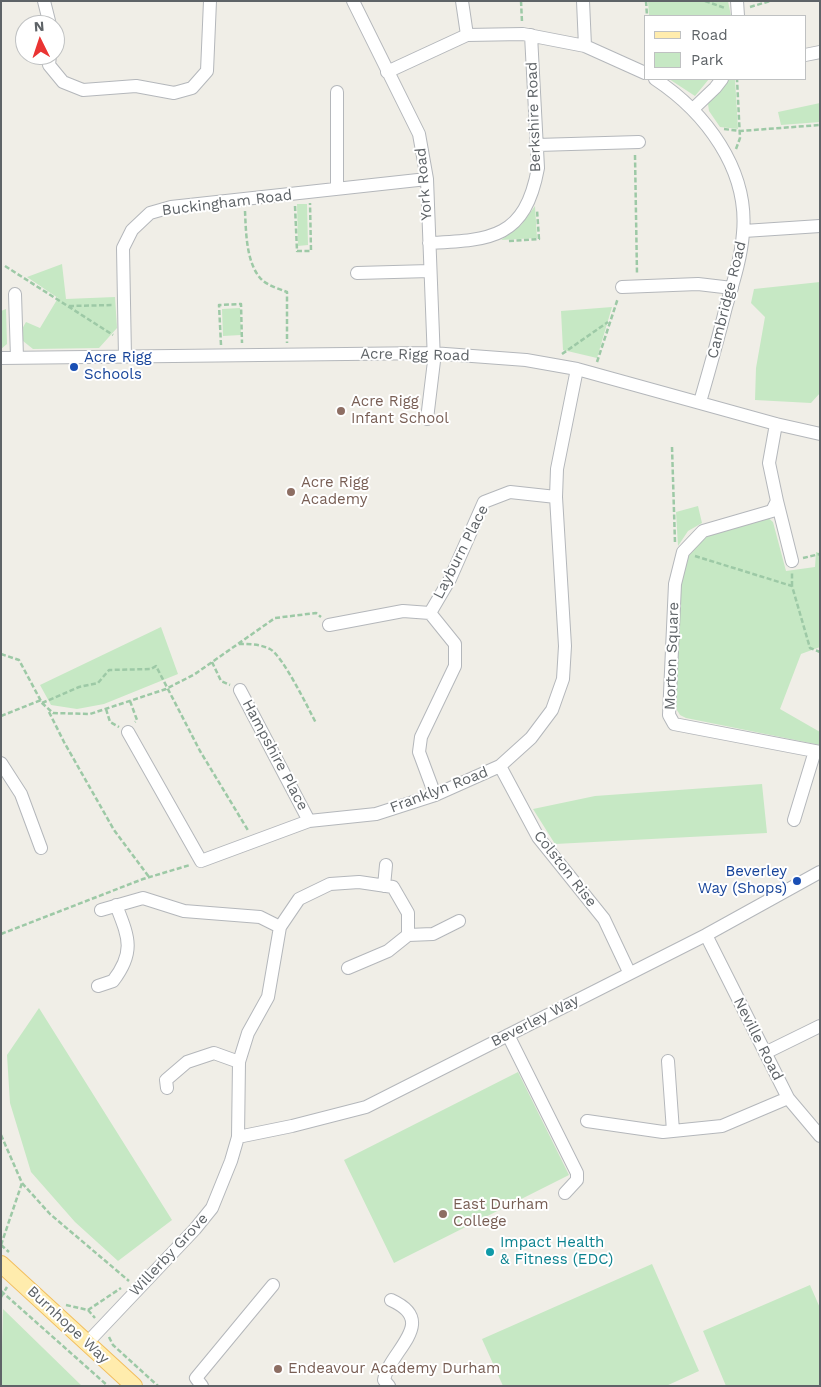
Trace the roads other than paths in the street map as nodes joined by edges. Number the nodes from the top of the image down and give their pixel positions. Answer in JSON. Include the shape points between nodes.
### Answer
{"nodes":[{"id":1,"x":44,"y":1,"type":"edge"},
{"id":2,"x":210,"y":1,"type":"edge"},
{"id":3,"x":353,"y":1,"type":"edge"},
{"id":4,"x":462,"y":1,"type":"edge"},
{"id":5,"x":583,"y":1,"type":"edge"},
{"id":6,"x":737,"y":1,"type":"edge"},
{"id":7,"x":48,"y":15,"type":"edge"},
{"id":8,"x":738,"y":15,"type":"edge"},
{"id":9,"x":467,"y":35,"type":"junction"},
{"id":10,"x":527,"y":35,"type":"junction"},
{"id":11,"x":585,"y":46,"type":"junction"},
{"id":12,"x":820,"y":52,"type":"edge"},
{"id":13,"x":806,"y":55,"type":"edge"},
{"id":14,"x":49,"y":65,"type":"edge"},
{"id":15,"x":387,"y":72,"type":"junction"},
{"id":16,"x":644,"y":72,"type":"edge"},
{"id":17,"x":656,"y":80,"type":"edge"},
{"id":18,"x":721,"y":80,"type":"edge"},
{"id":19,"x":337,"y":92,"type":"dead end"},
{"id":20,"x":693,"y":109,"type":"junction"},
{"id":21,"x":637,"y":142,"type":"road end"},
{"id":22,"x":537,"y":145,"type":"junction"},
{"id":23,"x":427,"y":179,"type":"junction"},
{"id":24,"x":337,"y":189,"type":"junction"},
{"id":25,"x":820,"y":226,"type":"edge"},
{"id":26,"x":744,"y":232,"type":"junction"},
{"id":27,"x":429,"y":243,"type":"junction"},
{"id":28,"x":430,"y":271,"type":"junction"},
{"id":29,"x":357,"y":273,"type":"dead end"},
{"id":30,"x":622,"y":287,"type":"road end"},
{"id":31,"x":732,"y":288,"type":"junction"},
{"id":32,"x":16,"y":294,"type":"dead end"},
{"id":33,"x":432,"y":353,"type":"junction"},
{"id":34,"x":126,"y":357,"type":"junction"},
{"id":35,"x":1,"y":358,"type":"edge"},
{"id":36,"x":17,"y":358,"type":"junction"},
{"id":37,"x":577,"y":369,"type":"junction"},
{"id":38,"x":700,"y":402,"type":"junction"},
{"id":39,"x":427,"y":419,"type":"dead end"},
{"id":40,"x":776,"y":424,"type":"junction"},
{"id":41,"x":820,"y":434,"type":"edge"},
{"id":42,"x":556,"y":497,"type":"junction"},
{"id":43,"x":777,"y":501,"type":"junction"},
{"id":44,"x":792,"y":561,"type":"road end"},
{"id":45,"x":430,"y":613,"type":"junction"},
{"id":46,"x":329,"y":625,"type":"road end"},
{"id":47,"x":240,"y":690,"type":"road end"},
{"id":48,"x":128,"y":732,"type":"road end"},
{"id":49,"x":817,"y":752,"type":"edge"},
{"id":50,"x":1,"y":763,"type":"edge"},
{"id":51,"x":500,"y":766,"type":"junction"},
{"id":52,"x":435,"y":795,"type":"junction"},
{"id":53,"x":794,"y":820,"type":"dead end"},
{"id":54,"x":309,"y":821,"type":"junction"},
{"id":55,"x":40,"y":848,"type":"dead end"},
{"id":56,"x":386,"y":865,"type":"dead end"},
{"id":57,"x":820,"y":872,"type":"edge"},
{"id":58,"x":384,"y":886,"type":"junction"},
{"id":59,"x":116,"y":906,"type":"junction"},
{"id":60,"x":101,"y":910,"type":"dead end"},
{"id":61,"x":459,"y":921,"type":"dead end"},
{"id":62,"x":280,"y":927,"type":"junction"},
{"id":63,"x":408,"y":935,"type":"junction"},
{"id":64,"x":706,"y":936,"type":"junction"},
{"id":65,"x":348,"y":968,"type":"dead end"},
{"id":66,"x":630,"y":972,"type":"junction"},
{"id":67,"x":98,"y":986,"type":"dead end"},
{"id":68,"x":820,"y":1026,"type":"edge"},
{"id":69,"x":508,"y":1034,"type":"junction"},
{"id":70,"x":765,"y":1053,"type":"junction"},
{"id":71,"x":668,"y":1061,"type":"dead end"},
{"id":72,"x":239,"y":1062,"type":"junction"},
{"id":73,"x":167,"y":1088,"type":"dead end"},
{"id":74,"x":788,"y":1098,"type":"junction"},
{"id":75,"x":587,"y":1121,"type":"dead end"},
{"id":76,"x":673,"y":1131,"type":"junction"},
{"id":77,"x":820,"y":1136,"type":"edge"},
{"id":78,"x":238,"y":1137,"type":"junction"},
{"id":79,"x":565,"y":1193,"type":"dead end"},
{"id":80,"x":8,"y":1261,"type":"edge"},
{"id":81,"x":274,"y":1285,"type":"dead end"},
{"id":82,"x":391,"y":1300,"type":"dead end"},
{"id":83,"x":88,"y":1342,"type":"junction"},
{"id":84,"x":134,"y":1386,"type":"edge"},
{"id":85,"x":202,"y":1386,"type":"edge"},
{"id":86,"x":388,"y":1386,"type":"edge"}],
"edges":[{"from":1,"to":7,"type":"street"},
{"from":2,"to":14,"type":"street","via":[[207,71],[192,88],[174,93],[136,86],[83,90],[63,82]]},
{"from":3,"to":15,"type":"street","name":"York Road"},
{"from":4,"to":9,"type":"street"},
{"from":5,"to":11,"type":"street"},
{"from":6,"to":8,"type":"street"},
{"from":9,"to":10,"type":"street"},
{"from":9,"to":15,"type":"street"},
{"from":10,"to":11,"type":"street"},
{"from":10,"to":22,"type":"street","name":"Berkshire Road"},
{"from":11,"to":16,"type":"street"},
{"from":12,"to":13,"type":"street"},
{"from":15,"to":23,"type":"street","name":"York Road","via":[[419,134]]},
{"from":17,"to":20,"type":"street","name":"Cambridge Road"},
{"from":18,"to":20,"type":"street"},
{"from":19,"to":24,"type":"street"},
{"from":20,"to":26,"type":"street","name":"Cambridge Road","via":[[720,143],[728,159],[742,204]]},
{"from":21,"to":22,"type":"street"},
{"from":22,"to":27,"type":"street","name":"Berkshire Road","via":[[535,187],[524,211],[508,228],[484,240]]},
{"from":23,"to":24,"type":"street","name":"Buckingham Road"},
{"from":23,"to":27,"type":"street","name":"York Road"},
{"from":24,"to":34,"type":"street","name":"Buckingham Road","via":[[171,207],[150,213],[132,230],[123,248]]},
{"from":25,"to":26,"type":"street"},
{"from":26,"to":31,"type":"street","name":"Cambridge Road"},
{"from":27,"to":28,"type":"street","name":"York Road"},
{"from":28,"to":29,"type":"street"},
{"from":28,"to":33,"type":"street","name":"York Road"},
{"from":30,"to":31,"type":"street","via":[[698,284]]},
{"from":31,"to":38,"type":"street","name":"Cambridge Road"},
{"from":32,"to":36,"type":"street"},
{"from":33,"to":34,"type":"street","name":"Acre Rigg Road"},
{"from":33,"to":37,"type":"street","name":"Acre Rigg Road","via":[[526,360]]},
{"from":33,"to":39,"type":"street","name":"York Road","via":[[434,362]]},
{"from":34,"to":36,"type":"street","name":"Acre Rigg Road"},
{"from":35,"to":36,"type":"street","name":"Acre Rigg Road"},
{"from":37,"to":38,"type":"street","name":"Acre Rigg Road"},
{"from":37,"to":42,"type":"street","name":"Franklyn Road","via":[[557,469]]},
{"from":38,"to":40,"type":"street","name":"Acre Rigg Road"},
{"from":40,"to":41,"type":"street","name":"Acre Rigg Road"},
{"from":40,"to":43,"type":"street","via":[[769,463]]},
{"from":42,"to":45,"type":"street","name":"Layburn Place","via":[[510,492],[484,502],[450,579]]},
{"from":42,"to":51,"type":"street","name":"Franklyn Road","via":[[565,646],[563,679],[552,710],[532,738]]},
{"from":43,"to":44,"type":"street"},
{"from":43,"to":49,"type":"street","name":"Morton Square","via":[[772,510],[704,531],[683,552],[675,584],[669,716],[674,724]]},
{"from":45,"to":46,"type":"street","name":"Layburn Place","via":[[403,611]]},
{"from":45,"to":52,"type":"street","name":"Layburn Place","via":[[455,644],[455,666],[421,737],[419,752]]},
{"from":47,"to":54,"type":"street","name":"Hampshire Place"},
{"from":48,"to":54,"type":"street","name":"Franklyn Road","via":[[201,861]]},
{"from":49,"to":53,"type":"street"},
{"from":50,"to":55,"type":"street","via":[[21,794]]},
{"from":51,"to":52,"type":"street","name":"Franklyn Road"},
{"from":51,"to":66,"type":"street","name":"Colston Rise","via":[[538,837],[604,918]]},
{"from":52,"to":54,"type":"street","name":"Franklyn Road","via":[[376,814]]},
{"from":56,"to":58,"type":"street"},
{"from":57,"to":64,"type":"street","name":"Beverley Way"},
{"from":58,"to":62,"type":"street","name":"Willerby Grove","via":[[359,882],[330,884],[299,899]]},
{"from":58,"to":63,"type":"street","via":[[393,888],[408,912]]},
{"from":59,"to":60,"type":"street"},
{"from":59,"to":62,"type":"street","via":[[143,898],[184,910],[260,917]]},
{"from":59,"to":67,"type":"street","via":[[129,942],[128,949],[113,981]]},
{"from":61,"to":63,"type":"street","via":[[433,934]]},
{"from":62,"to":72,"type":"street","name":"Willerby Grove","via":[[268,997],[248,1033]]},
{"from":63,"to":65,"type":"street","via":[[388,951]]},
{"from":64,"to":66,"type":"street","name":"Beverley Way"},
{"from":64,"to":70,"type":"street","name":"Neville Road"},
{"from":66,"to":69,"type":"street","name":"Beverley Way"},
{"from":68,"to":70,"type":"street"},
{"from":69,"to":78,"type":"street","name":"Beverley Way","via":[[366,1107]]},
{"from":69,"to":79,"type":"street","via":[[577,1173],[577,1180]]},
{"from":70,"to":74,"type":"street","name":"Neville Road"},
{"from":71,"to":76,"type":"street"},
{"from":72,"to":73,"type":"street","via":[[214,1052],[187,1062],[166,1080]]},
{"from":72,"to":78,"type":"street","name":"Willerby Grove"},
{"from":74,"to":76,"type":"street","via":[[722,1126]]},
{"from":74,"to":77,"type":"street","name":"Neville Road"},
{"from":75,"to":76,"type":"street"},
{"from":78,"to":83,"type":"street","name":"Willerby Grove","via":[[212,1208]]},
{"from":80,"to":83,"type":"main road","name":"Burnhope Way"},
{"from":81,"to":85,"type":"street","via":[[196,1378]]},
{"from":82,"to":86,"type":"street","via":[[404,1305],[412,1318],[412,1329],[386,1369],[384,1380]]},
{"from":83,"to":84,"type":"main road","name":"Burnhope Way"}]}
